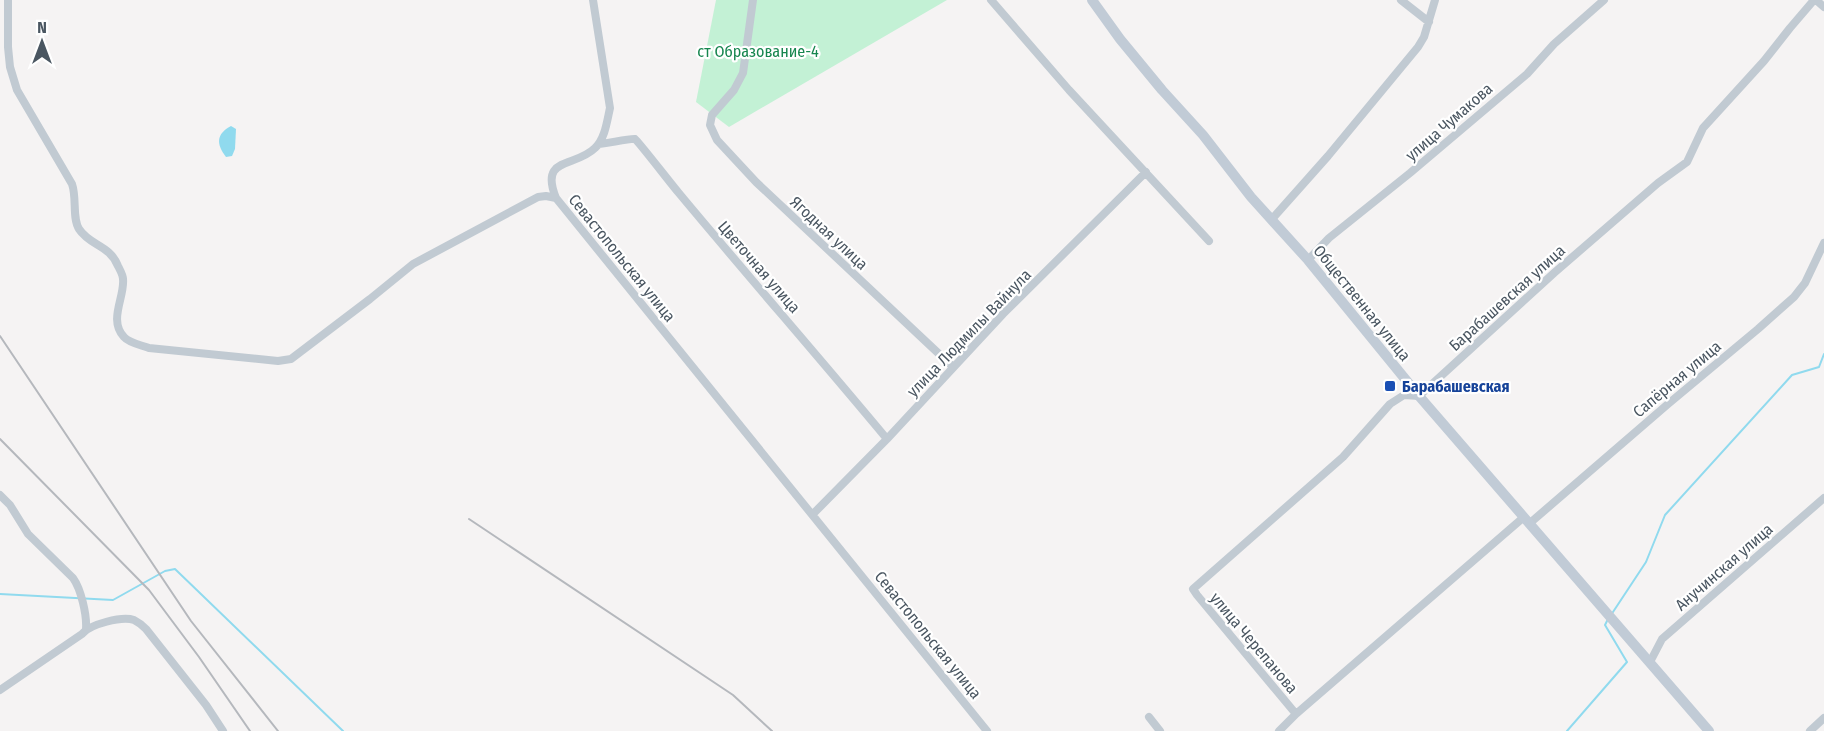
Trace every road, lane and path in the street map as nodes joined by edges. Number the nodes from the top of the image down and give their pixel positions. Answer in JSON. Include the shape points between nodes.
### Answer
{"nodes":[{"id":1,"x":8,"y":0,"type":"edge"},
{"id":2,"x":593,"y":0,"type":"edge"},
{"id":3,"x":753,"y":0,"type":"edge"},
{"id":4,"x":991,"y":0,"type":"edge"},
{"id":5,"x":1092,"y":0,"type":"edge"},
{"id":6,"x":1401,"y":0,"type":"edge"},
{"id":7,"x":1435,"y":0,"type":"edge"},
{"id":8,"x":1604,"y":0,"type":"edge"},
{"id":9,"x":1815,"y":0,"type":"edge"},
{"id":10,"x":1824,"y":6,"type":"edge"},
{"id":11,"x":1429,"y":22,"type":"junction"},
{"id":12,"x":599,"y":144,"type":"junction"},
{"id":13,"x":1146,"y":172,"type":"junction"},
{"id":14,"x":556,"y":198,"type":"junction"},
{"id":15,"x":1272,"y":219,"type":"junction"},
{"id":16,"x":1209,"y":241,"type":"dead end"},
{"id":17,"x":1824,"y":243,"type":"edge"},
{"id":18,"x":1308,"y":260,"type":"junction"},
{"id":19,"x":953,"y":367,"type":"junction"},
{"id":20,"x":1419,"y":396,"type":"junction"},
{"id":21,"x":887,"y":439,"type":"junction"},
{"id":22,"x":0,"y":495,"type":"edge"},
{"id":23,"x":1824,"y":498,"type":"edge"},
{"id":24,"x":813,"y":514,"type":"junction"},
{"id":25,"x":1527,"y":520,"type":"junction"},
{"id":26,"x":1193,"y":589,"type":"joint"},
{"id":27,"x":86,"y":629,"type":"junction"},
{"id":28,"x":1650,"y":662,"type":"junction"},
{"id":29,"x":0,"y":690,"type":"edge"},
{"id":30,"x":1296,"y":714,"type":"junction"},
{"id":31,"x":1149,"y":717,"type":"dead end"},
{"id":32,"x":1824,"y":718,"type":"edge"},
{"id":33,"x":223,"y":731,"type":"edge"},
{"id":34,"x":987,"y":731,"type":"edge"},
{"id":35,"x":1160,"y":731,"type":"edge"},
{"id":36,"x":1279,"y":731,"type":"edge"},
{"id":37,"x":1709,"y":731,"type":"edge"},
{"id":38,"x":1810,"y":731,"type":"edge"}],
"edges":[{"from":1,"to":14,"type":"street","name":"Севастопольская улица","via":[[10,67],[17,90],[72,184],[77,226],[89,240],[112,254],[123,278],[117,322],[120,330],[130,341],[149,348],[291,359],[427,255],[538,197]]},
{"from":2,"to":12,"type":"street","via":[[610,108]]},
{"from":3,"to":19,"type":"street","name":"Ягодная улица","via":[[744,73],[710,121],[711,131],[764,190]]},
{"from":4,"to":13,"type":"street"},
{"from":5,"to":15,"type":"main road","name":"Общественная улица"},
{"from":6,"to":11,"type":"street"},
{"from":7,"to":11,"type":"street"},
{"from":8,"to":18,"type":"street","name":"улица Чумакова","via":[[1527,74],[1329,238]]},
{"from":9,"to":10,"type":"street"},
{"from":9,"to":20,"type":"street","name":"Барабашевская улица","via":[[1703,128],[1687,162],[1554,273]]},
{"from":11,"to":15,"type":"street","via":[[1418,47],[1394,78]]},
{"from":12,"to":14,"type":"street","via":[[587,154],[557,167],[550,182]]},
{"from":12,"to":21,"type":"street","name":"Цветочная улица","via":[[630,139],[639,143]]},
{"from":13,"to":16,"type":"street"},
{"from":13,"to":19,"type":"street","name":"улица Людмилы Вайнула"},
{"from":14,"to":24,"type":"street","name":"Севастопольская улица"},
{"from":15,"to":18,"type":"main road","name":"Общественная улица"},
{"from":17,"to":25,"type":"street","name":"Сапёрная улица","via":[[1794,297]]},
{"from":18,"to":20,"type":"main road","name":"Общественная улица"},
{"from":19,"to":21,"type":"street","name":"улица Людмилы Вайнула"},
{"from":20,"to":25,"type":"main road","name":"Общественная улица"},
{"from":20,"to":26,"type":"street","name":"Барабашевская улица","via":[[1404,395],[1390,404],[1343,457]]},
{"from":21,"to":24,"type":"street","name":"улица Людмилы Вайнула"},
{"from":22,"to":27,"type":"street","via":[[28,534],[74,578],[79,586]]},
{"from":23,"to":28,"type":"street","name":"Анучинская улица","via":[[1662,639]]},
{"from":24,"to":34,"type":"street","name":"Севастопольская улица"},
{"from":25,"to":28,"type":"main road","name":"Общественная улица"},
{"from":25,"to":30,"type":"street","name":"Сапёрная улица"},
{"from":26,"to":30,"type":"street","name":"улица Черепанова"},
{"from":27,"to":29,"type":"street"},
{"from":27,"to":33,"type":"street","via":[[121,618],[135,620],[146,629]]},
{"from":28,"to":37,"type":"main road","name":"Общественная улица"},
{"from":30,"to":36,"type":"street","name":"Сапёрная улица"},
{"from":31,"to":35,"type":"street"},
{"from":32,"to":38,"type":"street"}]}
